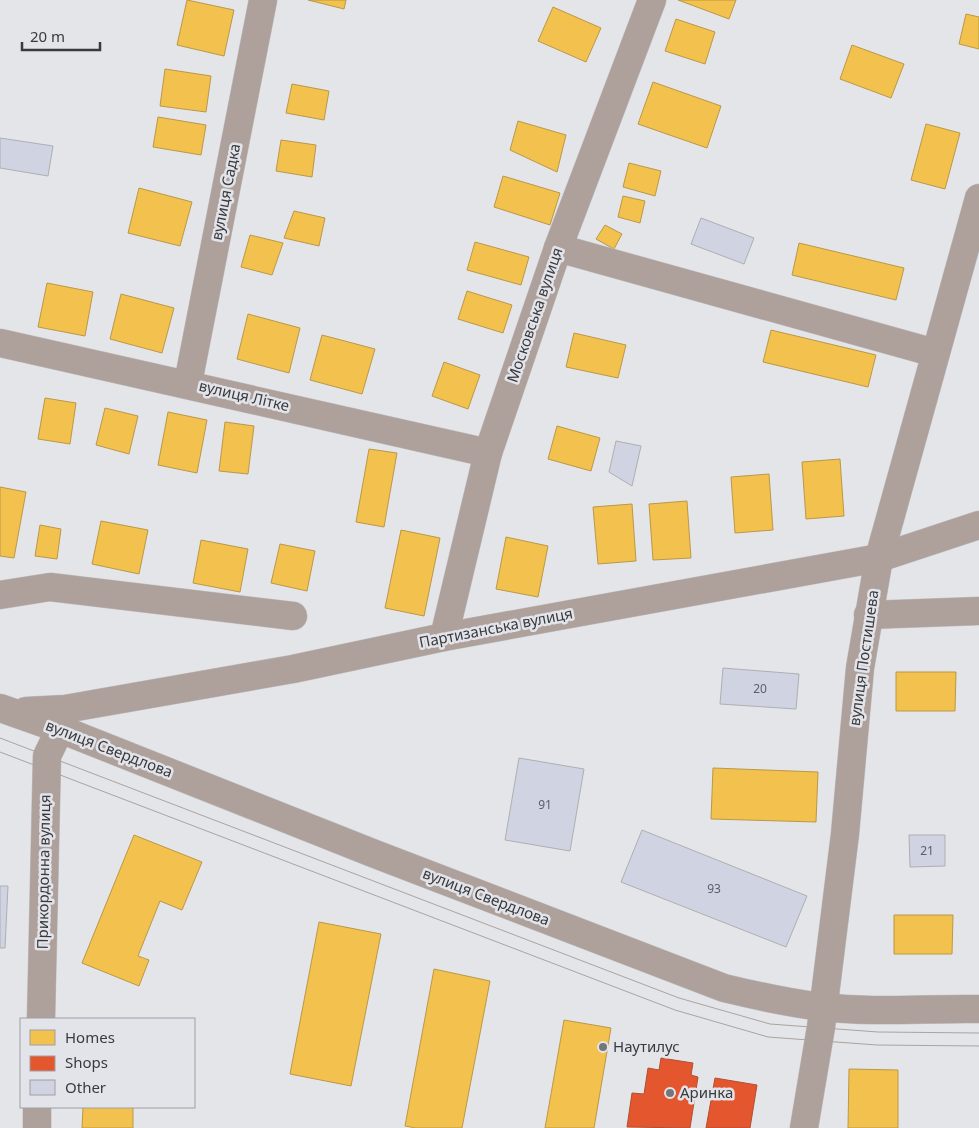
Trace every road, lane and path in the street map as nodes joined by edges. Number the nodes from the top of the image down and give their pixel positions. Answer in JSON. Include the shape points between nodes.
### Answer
{"nodes":[{"id":1,"x":263,"y":0,"type":"edge"},
{"id":2,"x":652,"y":0,"type":"edge"},
{"id":3,"x":979,"y":198,"type":"edge"},
{"id":4,"x":558,"y":248,"type":"junction"},
{"id":5,"x":0,"y":343,"type":"edge"},
{"id":6,"x":935,"y":353,"type":"junction"},
{"id":7,"x":188,"y":384,"type":"junction"},
{"id":8,"x":488,"y":453,"type":"junction"},
{"id":9,"x":979,"y":525,"type":"edge"},
{"id":10,"x":879,"y":558,"type":"junction"},
{"id":11,"x":0,"y":595,"type":"edge"},
{"id":12,"x":979,"y":611,"type":"edge"},
{"id":13,"x":868,"y":615,"type":"junction"},
{"id":14,"x":294,"y":616,"type":"dead end"},
{"id":15,"x":444,"y":638,"type":"junction"},
{"id":16,"x":3,"y":704,"type":"edge"},
{"id":17,"x":60,"y":729,"type":"junction"},
{"id":18,"x":823,"y":1007,"type":"junction"},
{"id":19,"x":979,"y":1009,"type":"edge"},
{"id":20,"x":41,"y":1018,"type":"edge"},
{"id":21,"x":38,"y":1108,"type":"edge"},
{"id":22,"x":37,"y":1128,"type":"edge"},
{"id":23,"x":804,"y":1128,"type":"edge"}],
"edges":[{"from":1,"to":7,"type":"street","name":"вулиця Садка"},
{"from":2,"to":4,"type":"street","name":"Московська вулиця"},
{"from":3,"to":6,"type":"street","name":"вулиця Постишева"},
{"from":4,"to":6,"type":"street"},
{"from":4,"to":8,"type":"street","name":"Московська вулиця"},
{"from":5,"to":7,"type":"street","name":"вулиця Літке"},
{"from":6,"to":10,"type":"street","name":"вулиця Постишева"},
{"from":7,"to":8,"type":"street","name":"вулиця Літке"},
{"from":8,"to":15,"type":"street","name":"Московська вулиця"},
{"from":9,"to":10,"type":"street","name":"Партизанська вулиця"},
{"from":10,"to":13,"type":"street","name":"вулиця Постишева"},
{"from":10,"to":15,"type":"street","name":"Партизанська вулиця"},
{"from":11,"to":14,"type":"street","via":[[50,587]]},
{"from":12,"to":13,"type":"street"},
{"from":13,"to":18,"type":"street","name":"вулиця Постишева"},
{"from":15,"to":16,"type":"street","name":"Партизанська вулиця","via":[[293,669],[65,709]]},
{"from":16,"to":17,"type":"street","name":"вулиця Свердлова"},
{"from":17,"to":18,"type":"street","name":"вулиця Свердлова","via":[[724,988]]},
{"from":17,"to":20,"type":"street","name":"Прикордонна вулиця","via":[[47,756]]},
{"from":18,"to":19,"type":"street","name":"вулиця Свердлова"},
{"from":18,"to":23,"type":"street","name":"вулиця Постишева"},
{"from":21,"to":22,"type":"street"}]}
